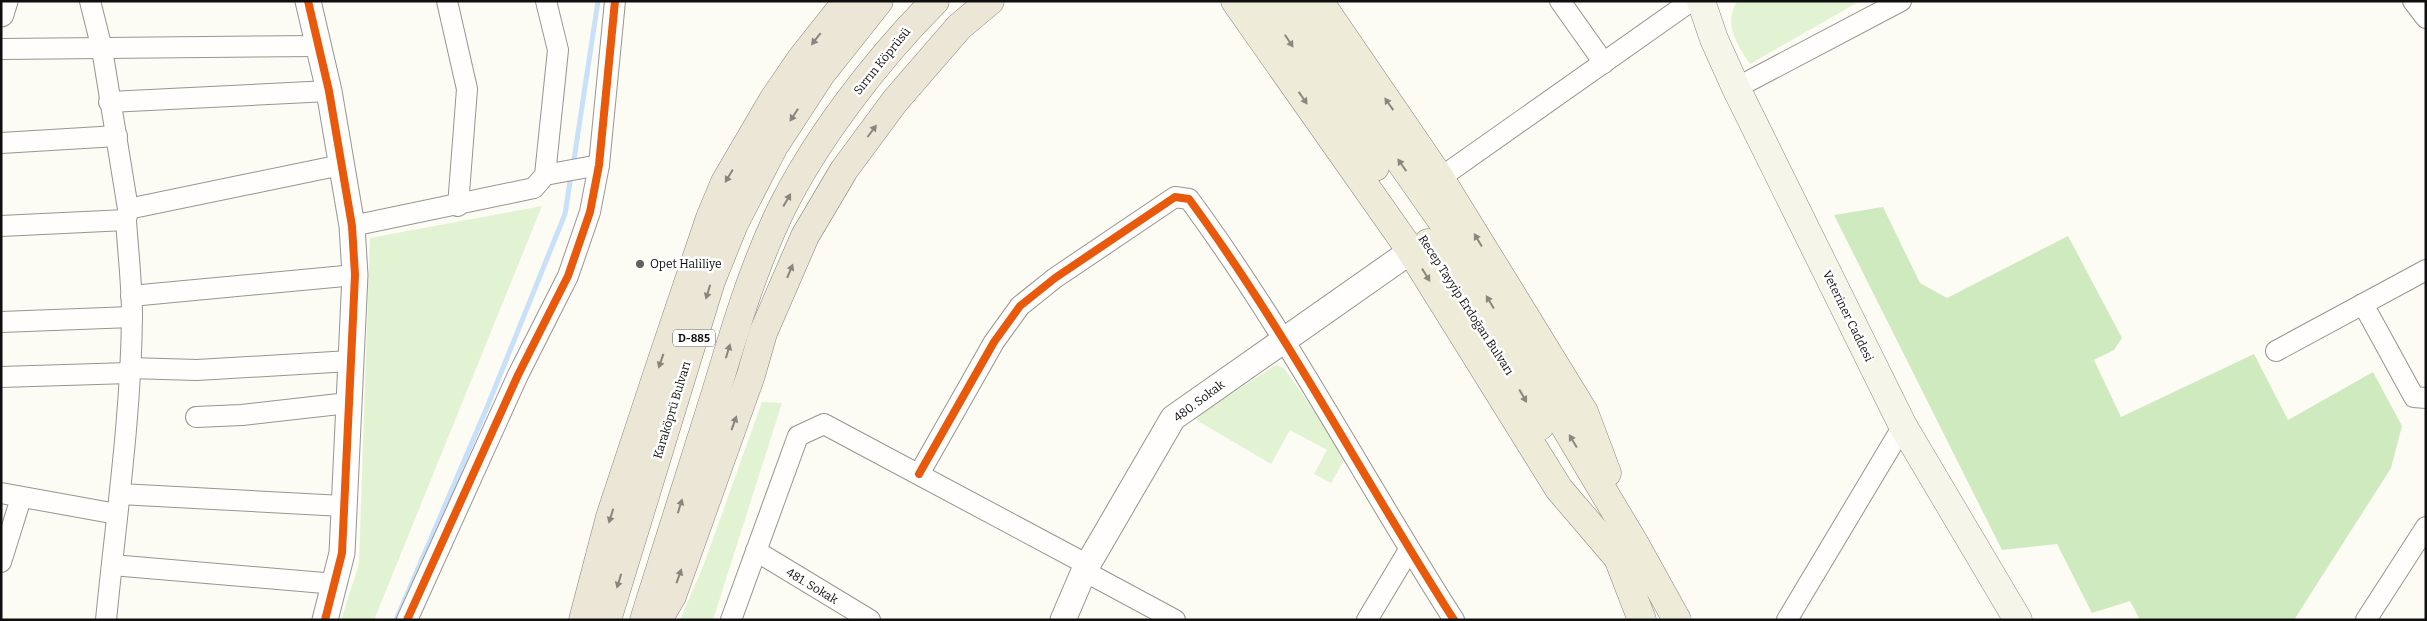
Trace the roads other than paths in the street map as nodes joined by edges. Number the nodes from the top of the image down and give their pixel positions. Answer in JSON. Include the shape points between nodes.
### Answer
{"nodes":[{"id":1,"x":90,"y":1,"type":"edge"},
{"id":2,"x":308,"y":1,"type":"edge"},
{"id":3,"x":446,"y":1,"type":"edge"},
{"id":4,"x":546,"y":1,"type":"edge"},
{"id":5,"x":616,"y":1,"type":"edge"},
{"id":6,"x":847,"y":1,"type":"edge"},
{"id":7,"x":879,"y":1,"type":"edge"},
{"id":8,"x":934,"y":1,"type":"edge"},
{"id":9,"x":990,"y":1,"type":"edge"},
{"id":10,"x":1235,"y":1,"type":"edge"},
{"id":11,"x":1261,"y":1,"type":"edge"},
{"id":12,"x":1287,"y":1,"type":"edge"},
{"id":13,"x":1319,"y":1,"type":"edge"},
{"id":14,"x":1560,"y":1,"type":"edge"},
{"id":15,"x":1901,"y":1,"type":"edge"},
{"id":16,"x":2413,"y":1,"type":"edge"},
{"id":17,"x":1703,"y":5,"type":"edge"},
{"id":18,"x":2426,"y":18,"type":"edge"},
{"id":19,"x":318,"y":46,"type":"junction"},
{"id":20,"x":1,"y":49,"type":"edge"},
{"id":21,"x":102,"y":50,"type":"junction"},
{"id":22,"x":1604,"y":63,"type":"junction"},
{"id":23,"x":1736,"y":88,"type":"junction"},
{"id":24,"x":329,"y":91,"type":"junction"},
{"id":25,"x":109,"y":102,"type":"junction"},
{"id":26,"x":116,"y":136,"type":"junction"},
{"id":27,"x":1,"y":143,"type":"edge"},
{"id":28,"x":341,"y":165,"type":"junction"},
{"id":29,"x":599,"y":165,"type":"junction"},
{"id":30,"x":545,"y":175,"type":"junction"},
{"id":31,"x":1440,"y":178,"type":"junction"},
{"id":32,"x":458,"y":206,"type":"junction"},
{"id":33,"x":127,"y":215,"type":"junction"},
{"id":34,"x":1,"y":226,"type":"edge"},
{"id":35,"x":352,"y":226,"type":"junction"},
{"id":36,"x":1411,"y":251,"type":"junction"},
{"id":37,"x":2426,"y":270,"type":"edge"},
{"id":38,"x":355,"y":275,"type":"junction"},
{"id":39,"x":132,"y":296,"type":"junction"},
{"id":40,"x":2363,"y":304,"type":"junction"},
{"id":41,"x":132,"y":318,"type":"junction"},
{"id":42,"x":1,"y":322,"type":"edge"},
{"id":43,"x":1283,"y":340,"type":"junction"},
{"id":44,"x":2276,"y":351,"type":"dead end"},
{"id":45,"x":350,"y":361,"type":"junction"},
{"id":46,"x":129,"y":370,"type":"junction"},
{"id":47,"x":1,"y":377,"type":"edge"},
{"id":48,"x":2426,"y":398,"type":"edge"},
{"id":49,"x":348,"y":402,"type":"junction"},
{"id":50,"x":196,"y":417,"type":"dead end"},
{"id":51,"x":1903,"y":426,"type":"junction"},
{"id":52,"x":919,"y":474,"type":"junction"},
{"id":53,"x":1,"y":494,"type":"edge"},
{"id":54,"x":21,"y":498,"type":"junction"},
{"id":55,"x":118,"y":504,"type":"junction"},
{"id":56,"x":343,"y":506,"type":"junction"},
{"id":57,"x":2426,"y":527,"type":"edge"},
{"id":58,"x":1409,"y":550,"type":"junction"},
{"id":59,"x":756,"y":551,"type":"junction"},
{"id":60,"x":1627,"y":552,"type":"junction"},
{"id":61,"x":1,"y":562,"type":"edge"},
{"id":62,"x":112,"y":565,"type":"junction"},
{"id":63,"x":1086,"y":568,"type":"junction"},
{"id":64,"x":336,"y":584,"type":"junction"},
{"id":65,"x":106,"y":620,"type":"edge"},
{"id":66,"x":326,"y":620,"type":"edge"},
{"id":67,"x":407,"y":620,"type":"edge"},
{"id":68,"x":583,"y":620,"type":"edge"},
{"id":69,"x":607,"y":620,"type":"edge"},
{"id":70,"x":644,"y":620,"type":"edge"},
{"id":71,"x":658,"y":620,"type":"edge"},
{"id":72,"x":730,"y":620,"type":"edge"},
{"id":73,"x":870,"y":620,"type":"edge"},
{"id":74,"x":1063,"y":620,"type":"edge"},
{"id":75,"x":1174,"y":620,"type":"edge"},
{"id":76,"x":1367,"y":620,"type":"edge"},
{"id":77,"x":1454,"y":620,"type":"edge"},
{"id":78,"x":1642,"y":620,"type":"edge"},
{"id":79,"x":1653,"y":620,"type":"edge"},
{"id":80,"x":1677,"y":620,"type":"edge"},
{"id":81,"x":1688,"y":620,"type":"edge"},
{"id":82,"x":1787,"y":620,"type":"edge"},
{"id":83,"x":2018,"y":620,"type":"edge"},
{"id":84,"x":2366,"y":620,"type":"edge"}],
"edges":[{"from":1,"to":21,"type":"street"},
{"from":2,"to":19,"type":"street"},
{"from":3,"to":32,"type":"street","via":[[467,89]]},
{"from":4,"to":30,"type":"street","via":[[558,50]]},
{"from":5,"to":29,"type":"street"},
{"from":6,"to":68,"type":"highway","one_way":true,"via":[[773,100],[725,182],[658,369],[610,517]]},
{"from":7,"to":69,"type":"highway","name":"Karaköprü Bulvarı","number":"D-885","one_way":true,"via":[[821,74],[774,146],[734,224],[718,264]]},
{"from":70,"to":8,"type":"highway","name":"Sırrın Köprüsü","number":"D-885","one_way":true,"via":[[750,287],[779,214],[851,99],[899,37]]},
{"from":71,"to":9,"type":"highway","one_way":true,"via":[[672,596],[763,333],[805,236],[844,170],[895,101],[959,27]]},
{"from":10,"to":36,"type":"main road","one_way":true},
{"from":11,"to":60,"type":"main road","name":"Recep Tayyip Erdoğan Bulvarı","one_way":true,"via":[[1420,231]]},
{"from":60,"to":12,"type":"main road","name":"Recep Tayyip Erdoğan Bulvarı","one_way":true,"via":[[1444,224]]},
{"from":31,"to":13,"type":"main road","one_way":true},
{"from":14,"to":22,"type":"street"},
{"from":15,"to":23,"type":"street"},
{"from":16,"to":18,"type":"street"},
{"from":17,"to":22,"type":"street"},
{"from":17,"to":23,"type":"main road","name":"Veteriner Caddesi"},
{"from":19,"to":21,"type":"street"},
{"from":19,"to":24,"type":"street"},
{"from":20,"to":21,"type":"street"},
{"from":21,"to":25,"type":"street"},
{"from":22,"to":31,"type":"street"},
{"from":23,"to":51,"type":"main road","name":"Veteriner Caddesi"},
{"from":24,"to":25,"type":"street"},
{"from":24,"to":28,"type":"street"},
{"from":25,"to":26,"type":"street"},
{"from":26,"to":27,"type":"street"},
{"from":26,"to":33,"type":"street"},
{"from":28,"to":33,"type":"street"},
{"from":28,"to":35,"type":"street"},
{"from":29,"to":30,"type":"street"},
{"from":29,"to":67,"type":"street","via":[[590,212],[568,276],[518,374]]},
{"from":30,"to":32,"type":"street","via":[[534,188]]},
{"from":60,"to":31,"type":"main road","one_way":true,"via":[[1584,412]]},
{"from":32,"to":35,"type":"street"},
{"from":33,"to":34,"type":"street"},
{"from":33,"to":39,"type":"street"},
{"from":35,"to":38,"type":"street"},
{"from":36,"to":43,"type":"street","name":"480. Sokak"},
{"from":36,"to":60,"type":"main road","one_way":true,"via":[[1559,490]]},
{"from":37,"to":40,"type":"street"},
{"from":38,"to":39,"type":"street"},
{"from":38,"to":45,"type":"street"},
{"from":39,"to":41,"type":"street"},
{"from":40,"to":44,"type":"street"},
{"from":40,"to":48,"type":"street","via":[[2414,397]]},
{"from":41,"to":42,"type":"street"},
{"from":41,"to":46,"type":"street"},
{"from":43,"to":52,"type":"street","via":[[1235,261],[1189,199],[1175,197],[1055,278],[1020,306],[994,342]]},
{"from":43,"to":58,"type":"street"},
{"from":43,"to":63,"type":"street","name":"480. Sokak","via":[[1173,418]]},
{"from":45,"to":46,"type":"street","via":[[197,370]]},
{"from":45,"to":49,"type":"street"},
{"from":46,"to":47,"type":"street"},
{"from":46,"to":55,"type":"street"},
{"from":49,"to":50,"type":"street","via":[[242,415]]},
{"from":49,"to":56,"type":"street"},
{"from":51,"to":82,"type":"street"},
{"from":51,"to":83,"type":"main road","name":"Veteriner Caddesi"},
{"from":52,"to":59,"type":"street","via":[[824,424],[798,436]]},
{"from":52,"to":63,"type":"street"},
{"from":53,"to":54,"type":"street"},
{"from":54,"to":55,"type":"street"},
{"from":54,"to":61,"type":"street"},
{"from":55,"to":56,"type":"street"},
{"from":55,"to":62,"type":"street"},
{"from":56,"to":64,"type":"street","via":[[342,552]]},
{"from":57,"to":84,"type":"street"},
{"from":58,"to":76,"type":"street"},
{"from":58,"to":77,"type":"street"},
{"from":59,"to":72,"type":"street"},
{"from":59,"to":73,"type":"street","name":"481. Sokak"},
{"from":60,"to":78,"type":"main road"},
{"from":60,"to":79,"type":"main road","name":"Recep Tayyip Erdoğan Bulvarı"},
{"from":60,"to":80,"type":"main road","name":"Recep Tayyip Erdoğan Bulvarı"},
{"from":60,"to":81,"type":"main road"},
{"from":62,"to":64,"type":"street"},
{"from":62,"to":65,"type":"street"},
{"from":63,"to":74,"type":"street","name":"480. Sokak"},
{"from":63,"to":75,"type":"street"},
{"from":64,"to":66,"type":"street"}]}
